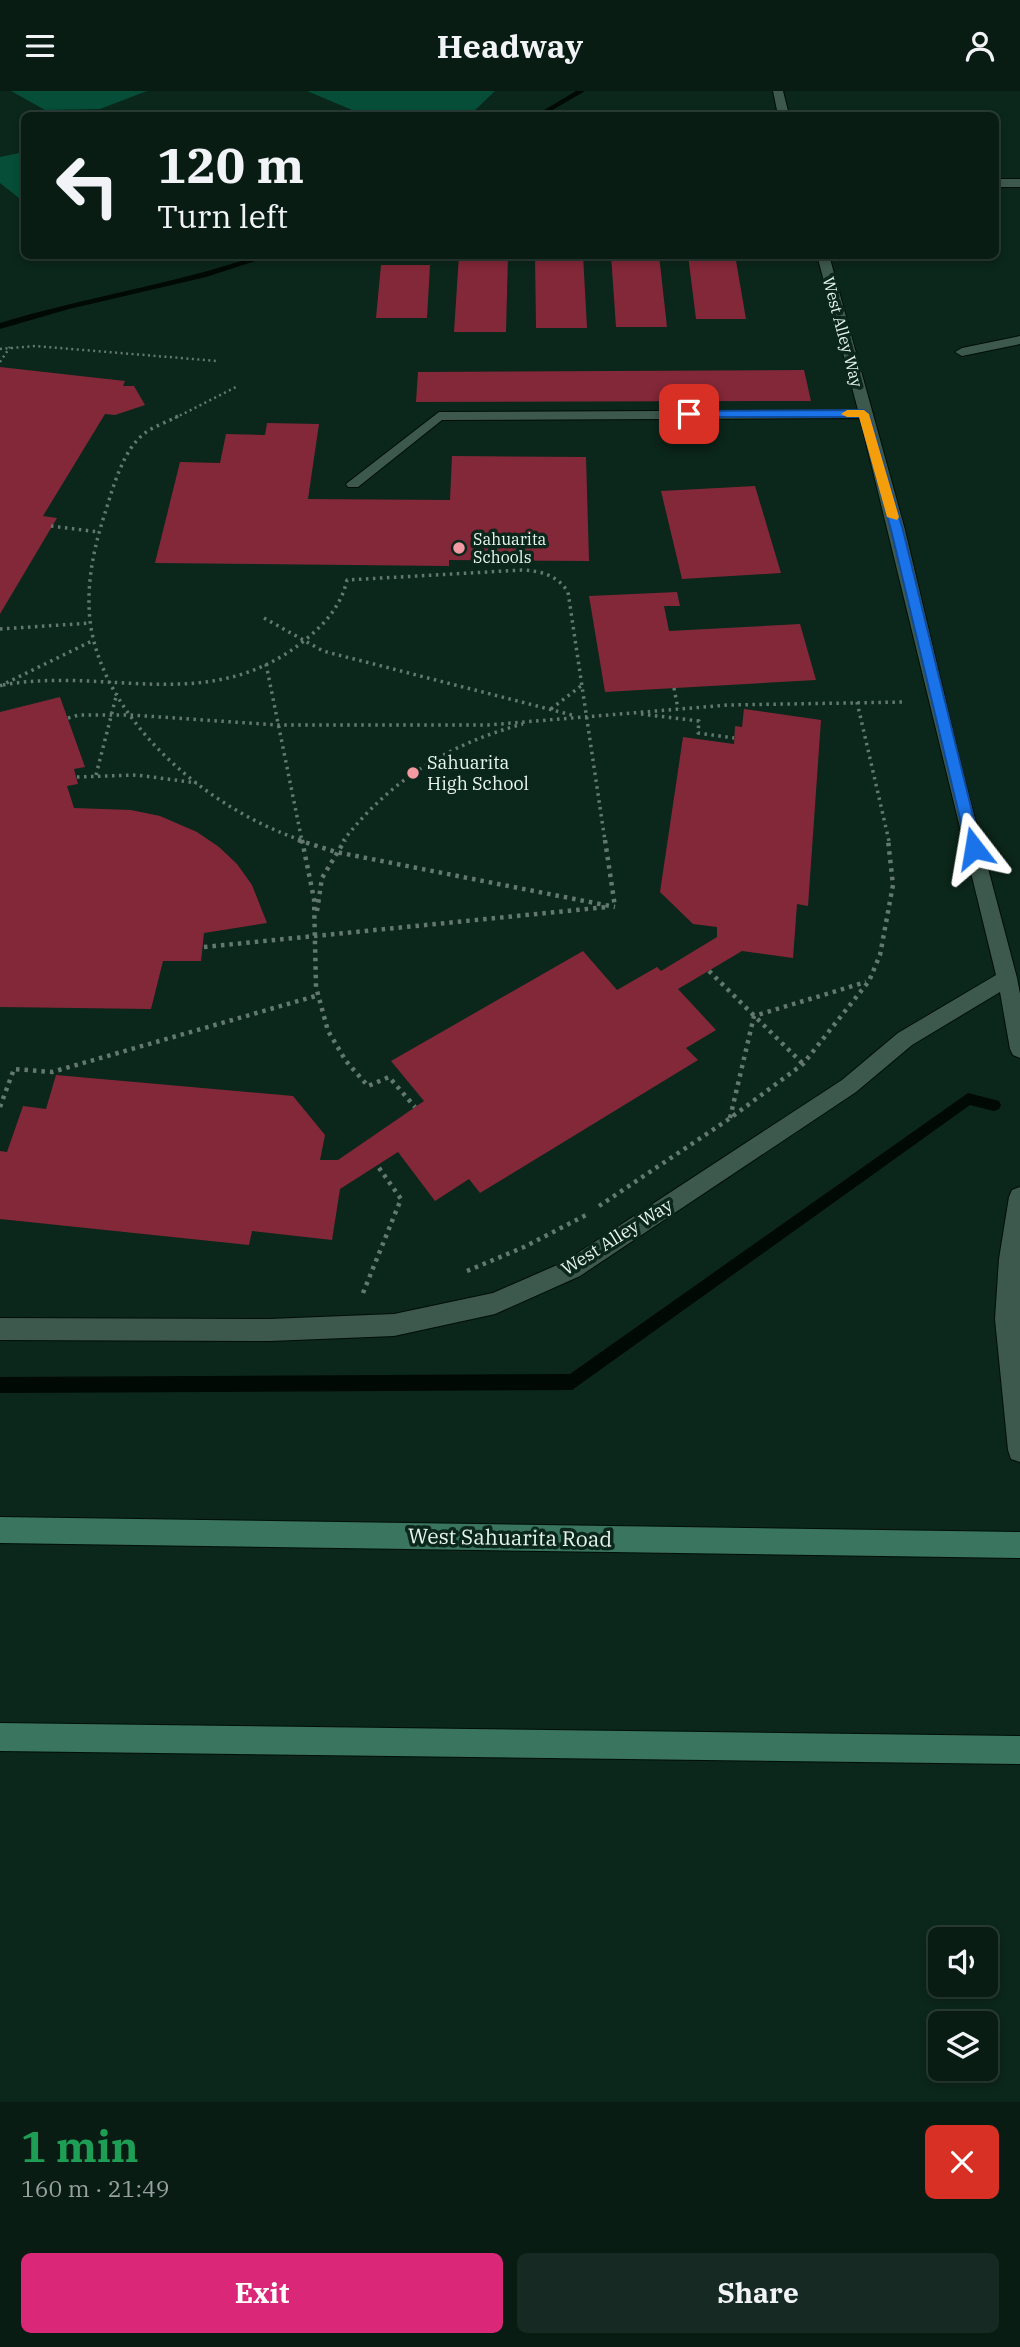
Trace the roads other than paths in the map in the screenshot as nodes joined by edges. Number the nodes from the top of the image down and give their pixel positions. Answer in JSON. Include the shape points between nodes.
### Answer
{"nodes":[{"id":1,"x":778,"y":91,"type":"edge"},
{"id":2,"x":783,"y":112,"type":"edge"},
{"id":3,"x":999,"y":183,"type":"edge"},
{"id":4,"x":1020,"y":183,"type":"edge"},
{"id":5,"x":824,"y":259,"type":"edge"},
{"id":6,"x":1020,"y":340,"type":"edge"},
{"id":7,"x":962,"y":352,"type":"dead end"},
{"id":8,"x":864,"y":414,"type":"junction"},
{"id":9,"x":353,"y":484,"type":"dead end"},
{"id":10,"x":1007,"y":978,"type":"junction"},
{"id":11,"x":1020,"y":1049,"type":"edge"},
{"id":12,"x":1020,"y":1198,"type":"edge"},
{"id":13,"x":0,"y":1329,"type":"edge"},
{"id":14,"x":1020,"y":1450,"type":"edge"},
{"id":15,"x":0,"y":1530,"type":"edge"},
{"id":16,"x":1020,"y":1545,"type":"edge"},
{"id":17,"x":0,"y":1737,"type":"edge"},
{"id":18,"x":1020,"y":1750,"type":"edge"}],
"edges":[{"from":1,"to":2,"type":"street"},
{"from":3,"to":4,"type":"street"},
{"from":5,"to":8,"type":"street","name":"West Alley Way"},
{"from":6,"to":7,"type":"street"},
{"from":8,"to":9,"type":"street","via":[[439,416]]},
{"from":8,"to":10,"type":"street","name":"West Alley Way"},
{"from":10,"to":11,"type":"street","name":"West Alley Way"},
{"from":10,"to":13,"type":"street","name":"West Alley Way","via":[[905,1039],[849,1086],[572,1269],[495,1303],[394,1325],[270,1330]]},
{"from":12,"to":14,"type":"street","via":[[1007,1319]]},
{"from":15,"to":16,"type":"main road","name":"West Sahuarita Road"},
{"from":17,"to":18,"type":"main road"}]}
